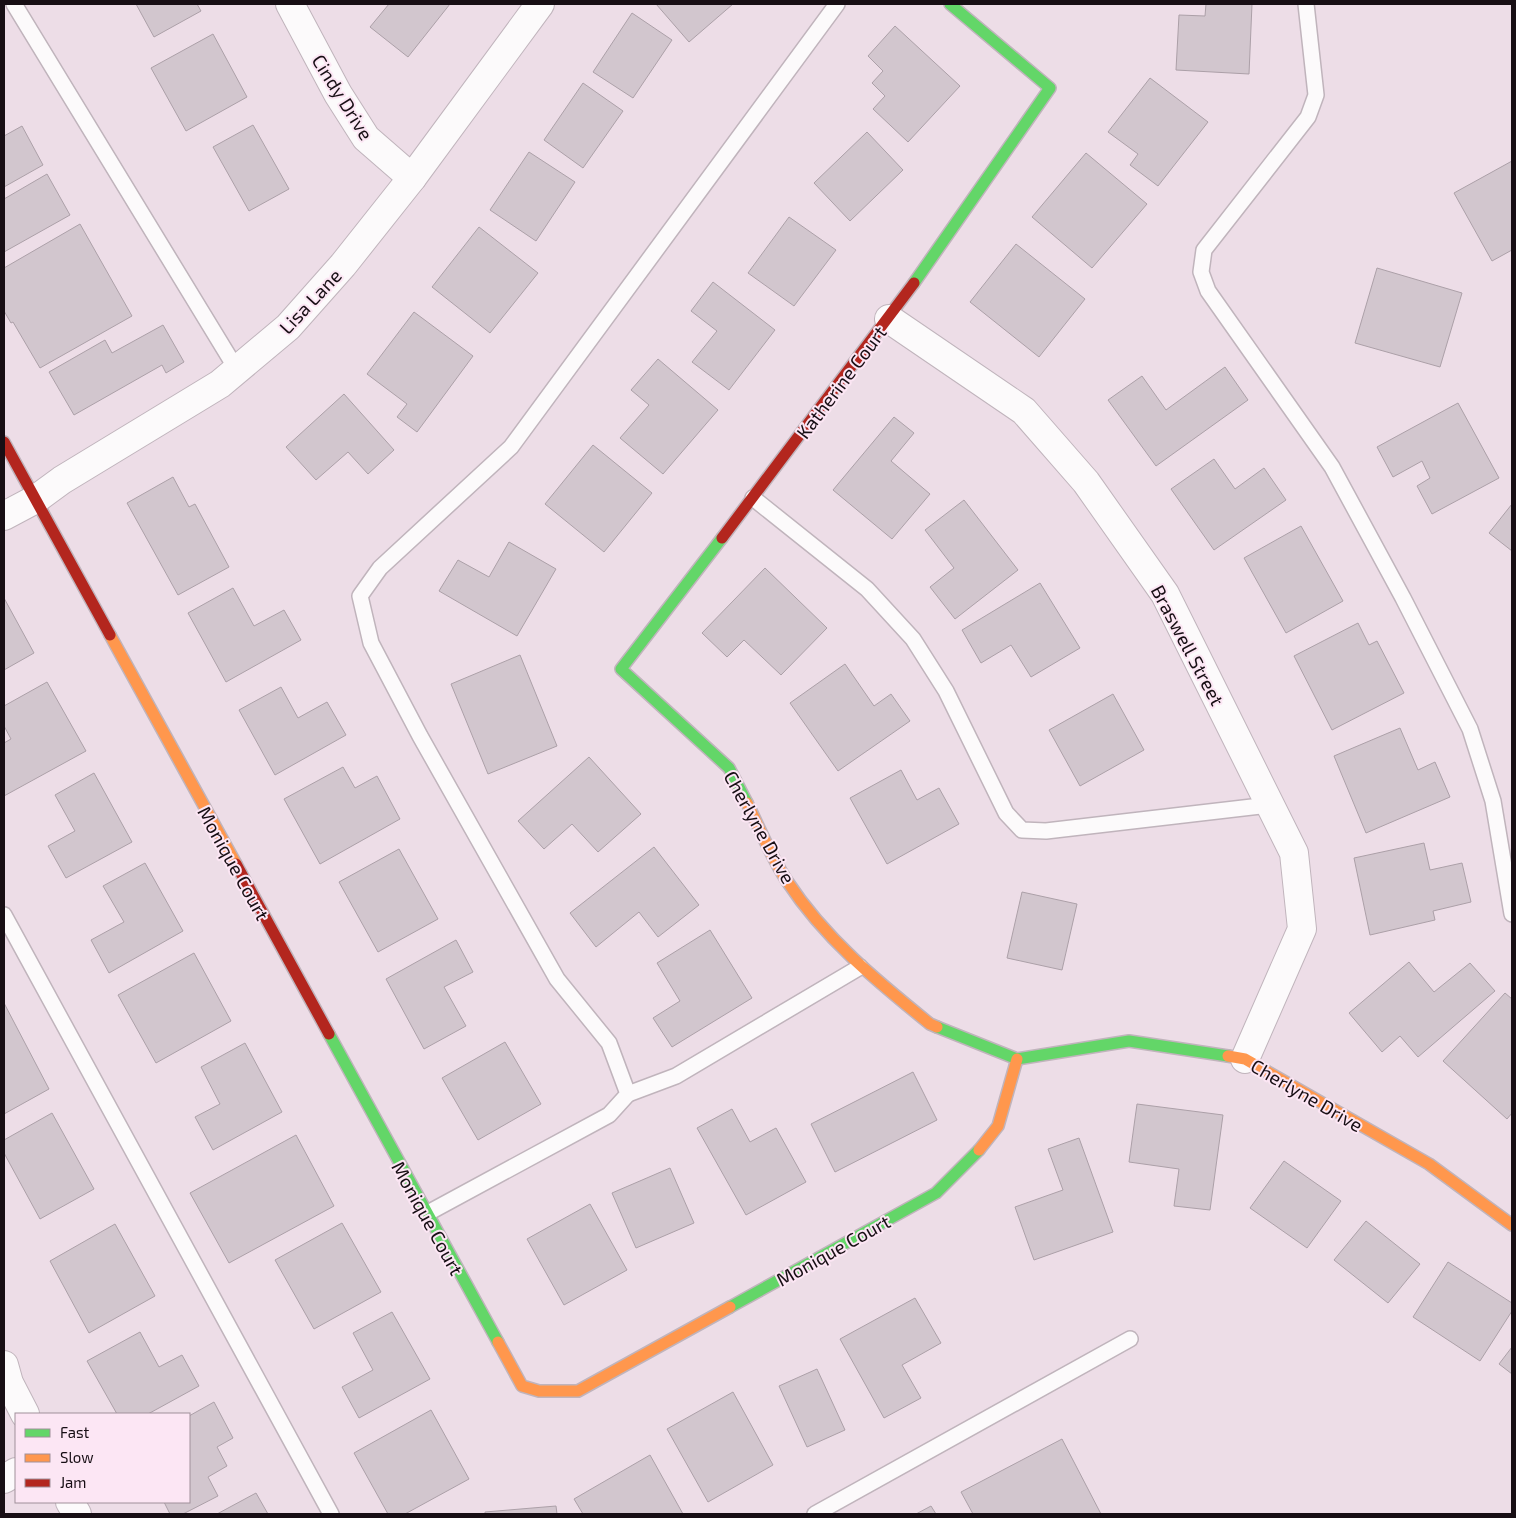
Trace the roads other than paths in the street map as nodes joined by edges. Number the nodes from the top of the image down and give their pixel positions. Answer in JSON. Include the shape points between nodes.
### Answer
{"nodes":[{"id":1,"x":14,"y":4,"type":"edge"},
{"id":2,"x":290,"y":4,"type":"edge"},
{"id":3,"x":540,"y":4,"type":"edge"},
{"id":4,"x":837,"y":4,"type":"edge"},
{"id":5,"x":950,"y":4,"type":"edge"},
{"id":6,"x":1306,"y":4,"type":"edge"},
{"id":7,"x":412,"y":178,"type":"junction"},
{"id":8,"x":889,"y":319,"type":"junction"},
{"id":9,"x":237,"y":370,"type":"junction"},
{"id":10,"x":4,"y":442,"type":"edge"},
{"id":11,"x":753,"y":498,"type":"junction"},
{"id":12,"x":36,"y":499,"type":"junction"},
{"id":13,"x":4,"y":516,"type":"edge"},
{"id":14,"x":621,"y":669,"type":"joint"},
{"id":15,"x":1269,"y":805,"type":"junction"},
{"id":16,"x":1512,"y":914,"type":"edge"},
{"id":17,"x":4,"y":915,"type":"edge"},
{"id":18,"x":860,"y":967,"type":"junction"},
{"id":19,"x":1017,"y":1059,"type":"junction"},
{"id":20,"x":1245,"y":1059,"type":"junction"},
{"id":21,"x":628,"y":1094,"type":"junction"},
{"id":22,"x":426,"y":1214,"type":"junction"},
{"id":23,"x":1512,"y":1225,"type":"edge"},
{"id":24,"x":1130,"y":1339,"type":"dead end"},
{"id":25,"x":4,"y":1365,"type":"edge"},
{"id":26,"x":24,"y":1413,"type":"edge"},
{"id":27,"x":15,"y":1473,"type":"edge"},
{"id":28,"x":4,"y":1479,"type":"edge"},
{"id":29,"x":71,"y":1503,"type":"edge"},
{"id":30,"x":77,"y":1514,"type":"edge"},
{"id":31,"x":330,"y":1514,"type":"edge"},
{"id":32,"x":815,"y":1514,"type":"edge"}],
"edges":[{"from":1,"to":9,"type":"lane"},
{"from":2,"to":7,"type":"street","name":"Cindy Drive","via":[[338,94],[366,138]]},
{"from":3,"to":7,"type":"street","name":"Lisa Lane"},
{"from":4,"to":21,"type":"lane","via":[[511,447],[380,568],[360,596],[371,643],[420,736],[556,979],[609,1043]]},
{"from":5,"to":8,"type":"street","name":"Katherine Court","via":[[1050,88]]},
{"from":6,"to":16,"type":"lane","via":[[1316,95],[1308,117],[1204,250],[1202,272],[1208,291],[1332,467],[1470,729],[1493,801]]},
{"from":7,"to":9,"type":"street","name":"Lisa Lane","via":[[343,266],[288,327]]},
{"from":8,"to":11,"type":"street","name":"Katherine Court"},
{"from":8,"to":15,"type":"street","name":"Braswell Street","via":[[1024,411],[1086,482],[1165,594]]},
{"from":9,"to":12,"type":"street","name":"Lisa Lane","via":[[220,384]]},
{"from":10,"to":12,"type":"street","name":"Monique Court"},
{"from":11,"to":14,"type":"street","name":"Katherine Court"},
{"from":11,"to":15,"type":"lane","via":[[867,589],[913,639],[946,691],[1006,813],[1022,830],[1046,831]]},
{"from":12,"to":13,"type":"street","name":"Lisa Lane"},
{"from":12,"to":22,"type":"street","name":"Monique Court"},
{"from":14,"to":18,"type":"street","name":"Cherlyne Drive","via":[[729,768],[787,881],[831,937]]},
{"from":15,"to":20,"type":"street","name":"Braswell Street","via":[[1294,853],[1302,929]]},
{"from":17,"to":31,"type":"lane"},
{"from":18,"to":19,"type":"street","name":"Cherlyne Drive","via":[[930,1024]]},
{"from":18,"to":21,"type":"lane","via":[[676,1076]]},
{"from":19,"to":20,"type":"street","name":"Cherlyne Drive","via":[[1129,1041]]},
{"from":19,"to":22,"type":"street","name":"Monique Court","via":[[998,1126],[972,1159],[936,1193],[578,1391],[539,1391],[522,1386]]},
{"from":20,"to":23,"type":"street","name":"Cherlyne Drive","via":[[1429,1164]]},
{"from":21,"to":22,"type":"lane","via":[[609,1115]]},
{"from":24,"to":32,"type":"lane"},
{"from":25,"to":26,"type":"street"},
{"from":27,"to":28,"type":"street"},
{"from":29,"to":30,"type":"street"}]}
